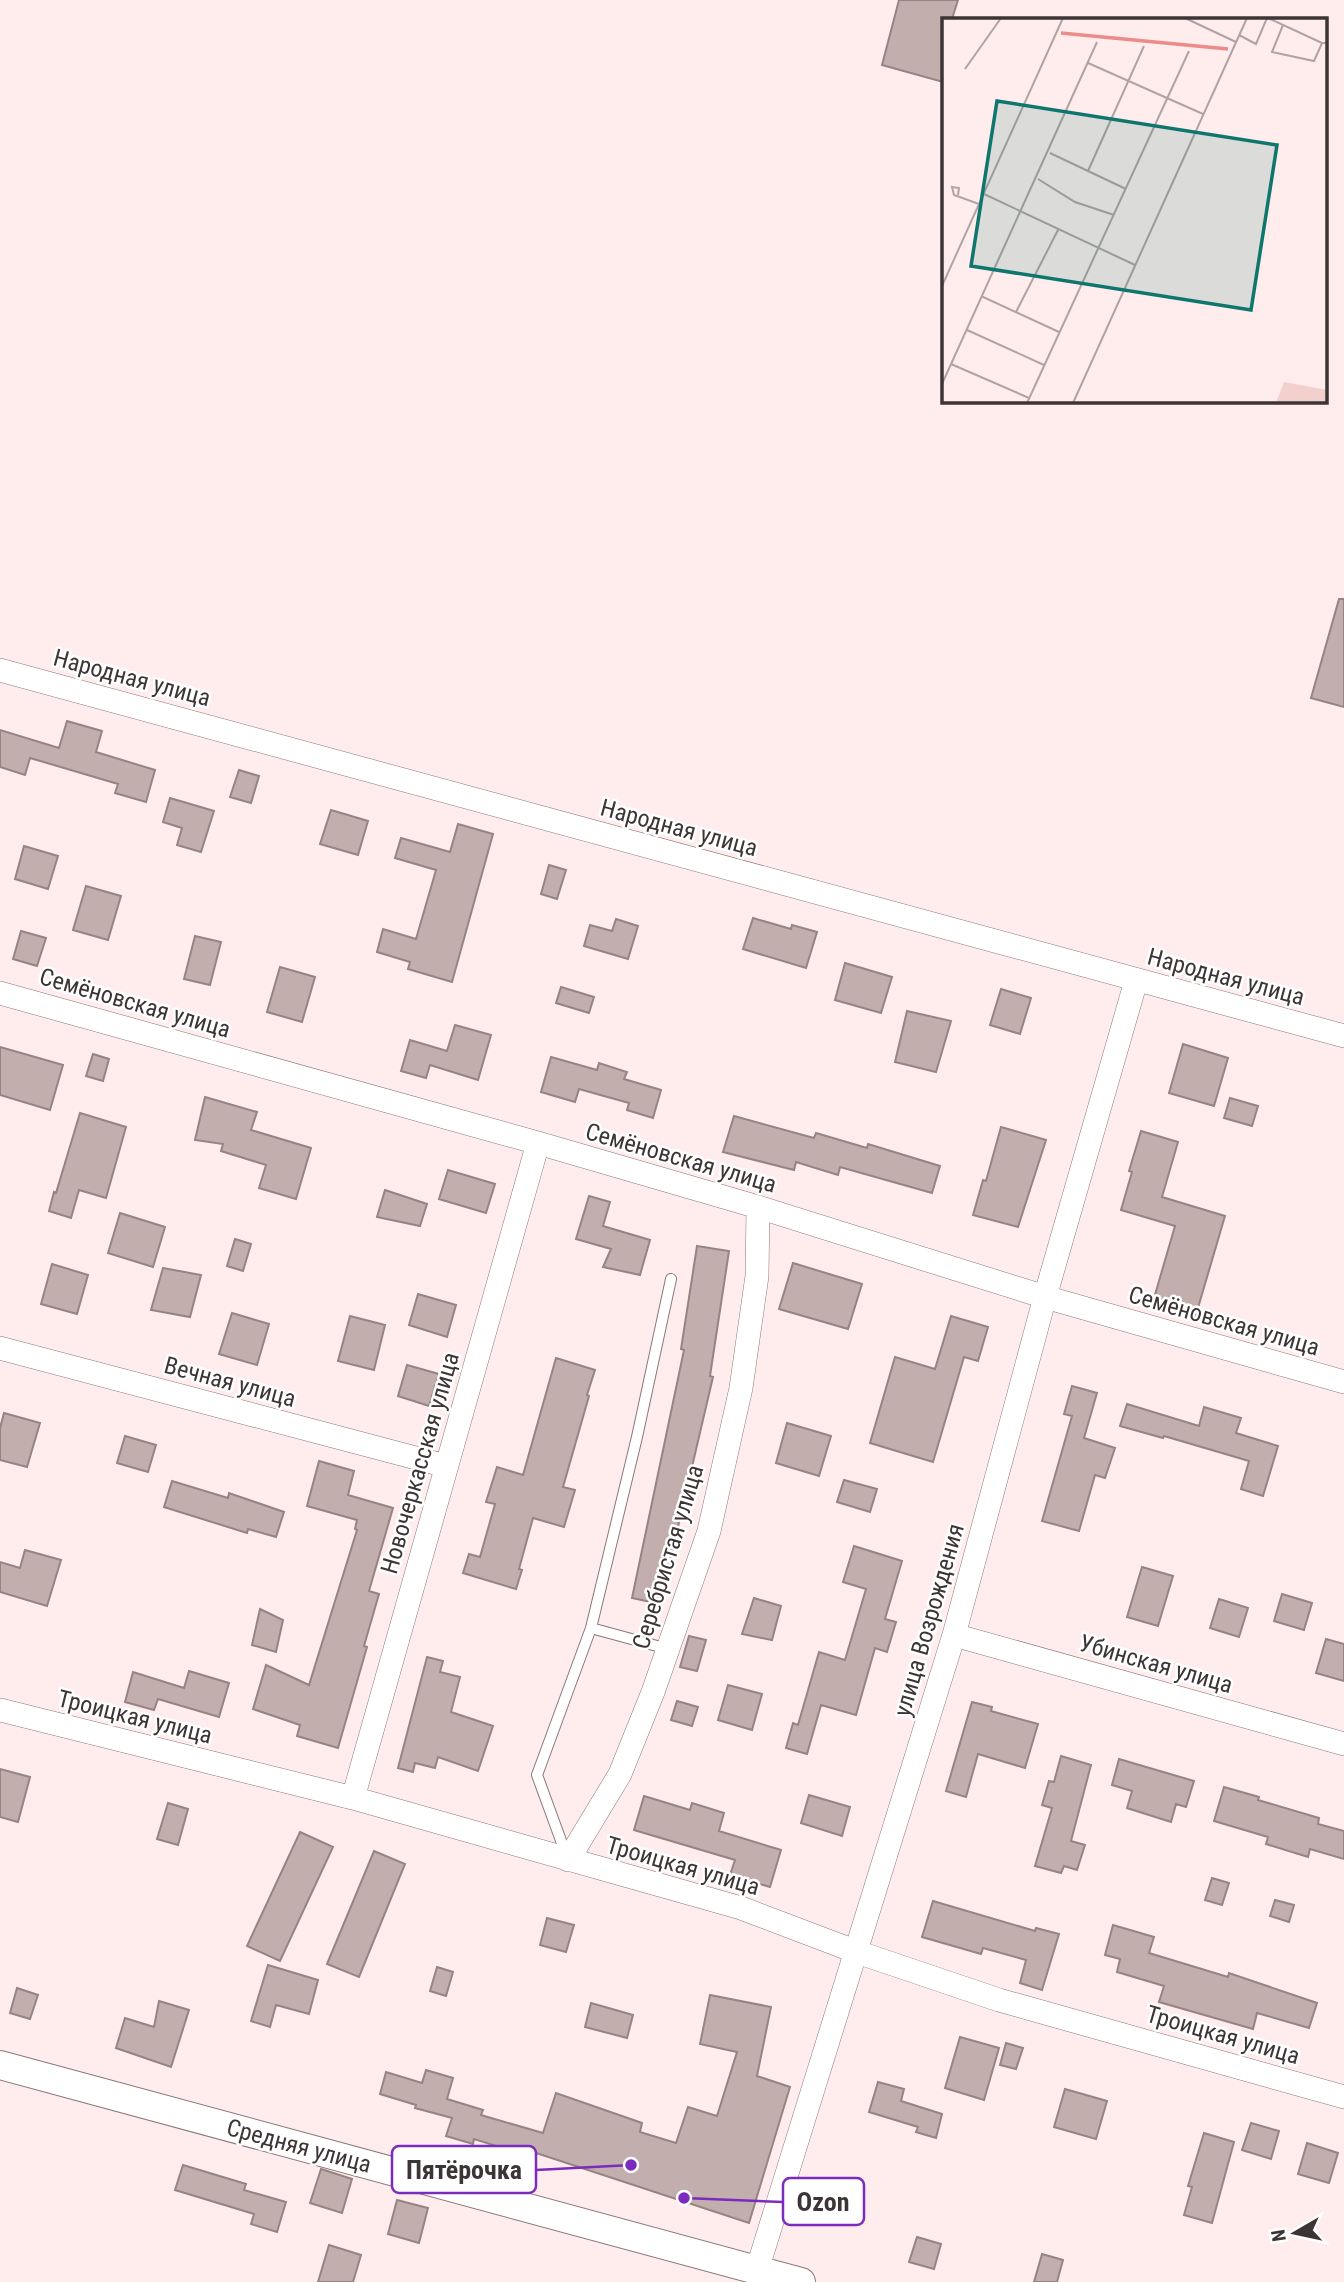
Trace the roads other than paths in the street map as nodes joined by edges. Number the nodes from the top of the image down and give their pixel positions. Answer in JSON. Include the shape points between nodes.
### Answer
{"nodes":[{"id":1,"x":0,"y":670,"type":"edge"},
{"id":2,"x":1136,"y":981,"type":"junction"},
{"id":3,"x":0,"y":993,"type":"edge"},
{"id":4,"x":1344,"y":1036,"type":"edge"},
{"id":5,"x":538,"y":1143,"type":"junction"},
{"id":6,"x":758,"y":1207,"type":"junction"},
{"id":7,"x":671,"y":1279,"type":"dead end"},
{"id":8,"x":1045,"y":1297,"type":"junction"},
{"id":9,"x":0,"y":1348,"type":"edge"},
{"id":10,"x":1344,"y":1382,"type":"edge"},
{"id":11,"x":446,"y":1466,"type":"junction"},
{"id":12,"x":591,"y":1628,"type":"junction"},
{"id":13,"x":954,"y":1635,"type":"junction"},
{"id":14,"x":668,"y":1648,"type":"junction"},
{"id":15,"x":0,"y":1710,"type":"edge"},
{"id":16,"x":1344,"y":1744,"type":"edge"},
{"id":17,"x":353,"y":1798,"type":"junction"},
{"id":18,"x":568,"y":1860,"type":"junction"},
{"id":19,"x":857,"y":1952,"type":"junction"},
{"id":20,"x":0,"y":2065,"type":"edge"},
{"id":21,"x":1344,"y":2097,"type":"edge"},
{"id":22,"x":757,"y":2270,"type":"junction"},
{"id":23,"x":801,"y":2282,"type":"edge"}],
"edges":[{"from":1,"to":2,"type":"street","name":"Народная улица"},
{"from":2,"to":4,"type":"street","name":"Народная улица"},
{"from":2,"to":8,"type":"street","name":"улица Возрождения"},
{"from":3,"to":5,"type":"street","name":"Семёновская улица"},
{"from":5,"to":6,"type":"street","name":"Семёновская улица"},
{"from":5,"to":11,"type":"street","name":"Новочеркасская улица"},
{"from":6,"to":8,"type":"street","name":"Семёновская улица"},
{"from":6,"to":14,"type":"street","name":"Серебристая улица","via":[[757,1276],[741,1388],[709,1531]]},
{"from":7,"to":12,"type":"lane"},
{"from":8,"to":10,"type":"street","name":"Семёновская улица"},
{"from":8,"to":13,"type":"street","name":"улица Возрождения"},
{"from":9,"to":11,"type":"street","name":"Вечная улица"},
{"from":11,"to":17,"type":"street","name":"Новочеркасская улица"},
{"from":12,"to":14,"type":"lane"},
{"from":12,"to":18,"type":"lane","via":[[537,1775]]},
{"from":13,"to":16,"type":"street","name":"Убинская улица"},
{"from":13,"to":19,"type":"street","name":"улица Возрождения"},
{"from":14,"to":18,"type":"street","name":"Серебристая улица","via":[[620,1774]]},
{"from":15,"to":17,"type":"street","name":"Троицкая улица"},
{"from":17,"to":18,"type":"street","name":"Троицкая улица"},
{"from":18,"to":19,"type":"street","name":"Троицкая улица","via":[[741,1908]]},
{"from":19,"to":21,"type":"street","name":"Троицкая улица","via":[[999,2000]]},
{"from":19,"to":22,"type":"street","name":"улица Возрождения"},
{"from":20,"to":22,"type":"street","name":"Средняя улица"},
{"from":22,"to":23,"type":"street","name":"Средняя улица"}]}
